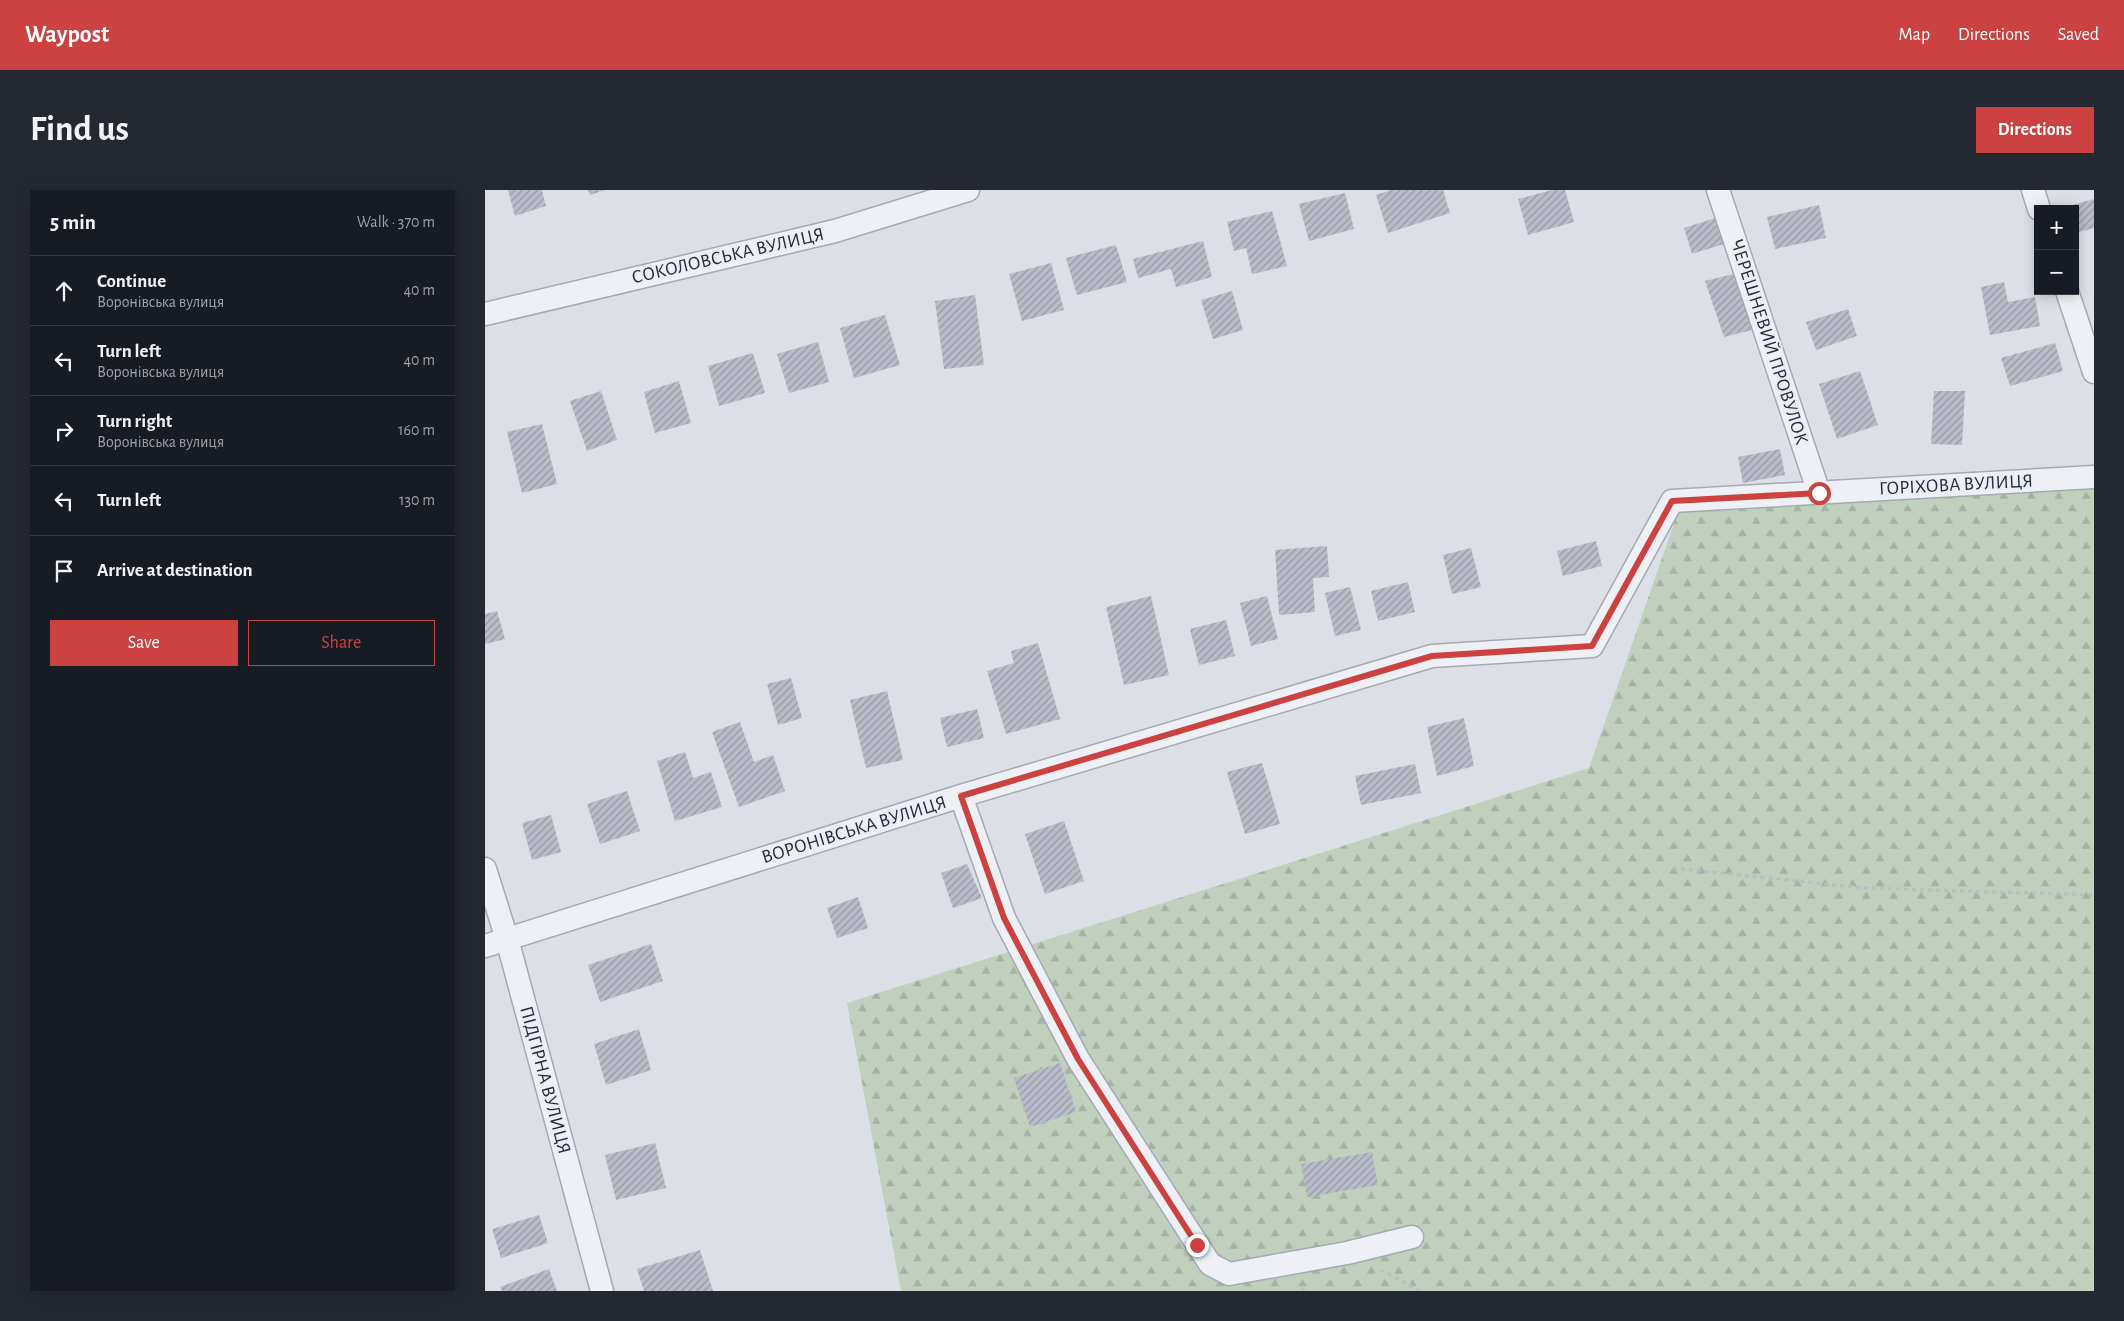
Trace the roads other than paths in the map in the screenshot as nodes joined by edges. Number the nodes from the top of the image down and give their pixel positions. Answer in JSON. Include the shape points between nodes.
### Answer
{"nodes":[{"id":1,"x":968,"y":190,"type":"edge"},
{"id":2,"x":1718,"y":190,"type":"edge"},
{"id":3,"x":2033,"y":190,"type":"edge"},
{"id":4,"x":2038,"y":205,"type":"edge"},
{"id":5,"x":2068,"y":295,"type":"edge"},
{"id":6,"x":485,"y":314,"type":"edge"},
{"id":7,"x":2094,"y":372,"type":"edge"},
{"id":8,"x":2094,"y":477,"type":"edge"},
{"id":9,"x":1819,"y":493,"type":"junction"},
{"id":10,"x":961,"y":796,"type":"junction"},
{"id":11,"x":485,"y":869,"type":"edge"},
{"id":12,"x":507,"y":939,"type":"junction"},
{"id":13,"x":485,"y":946,"type":"edge"},
{"id":14,"x":1412,"y":1237,"type":"dead end"},
{"id":15,"x":602,"y":1291,"type":"edge"}],
"edges":[{"from":1,"to":6,"type":"street","name":"СОКОЛОВСЬКА ВУЛИЦЯ","via":[[835,231]]},
{"from":2,"to":9,"type":"street","name":"ЧЕРЕШНЕВИЙ ПРОВУЛОК"},
{"from":3,"to":4,"type":"street"},
{"from":5,"to":7,"type":"street"},
{"from":8,"to":9,"type":"street","name":"ГОРІХОВА ВУЛИЦЯ"},
{"from":9,"to":10,"type":"street","name":"ВОРОНІВСЬКА ВУЛИЦЯ","via":[[1672,501],[1592,646],[1432,656]]},
{"from":10,"to":12,"type":"street","name":"ВОРОНІВСЬКА ВУЛИЦЯ"},
{"from":10,"to":14,"type":"street","via":[[1004,918],[1078,1059],[1210,1264],[1229,1274],[1347,1253]]},
{"from":11,"to":12,"type":"street","name":"ПІДГІРНА ВУЛИЦЯ"},
{"from":12,"to":13,"type":"street","name":"ВОРОНІВСЬКА ВУЛИЦЯ"},
{"from":12,"to":15,"type":"street","name":"ПІДГІРНА ВУЛИЦЯ"}]}
